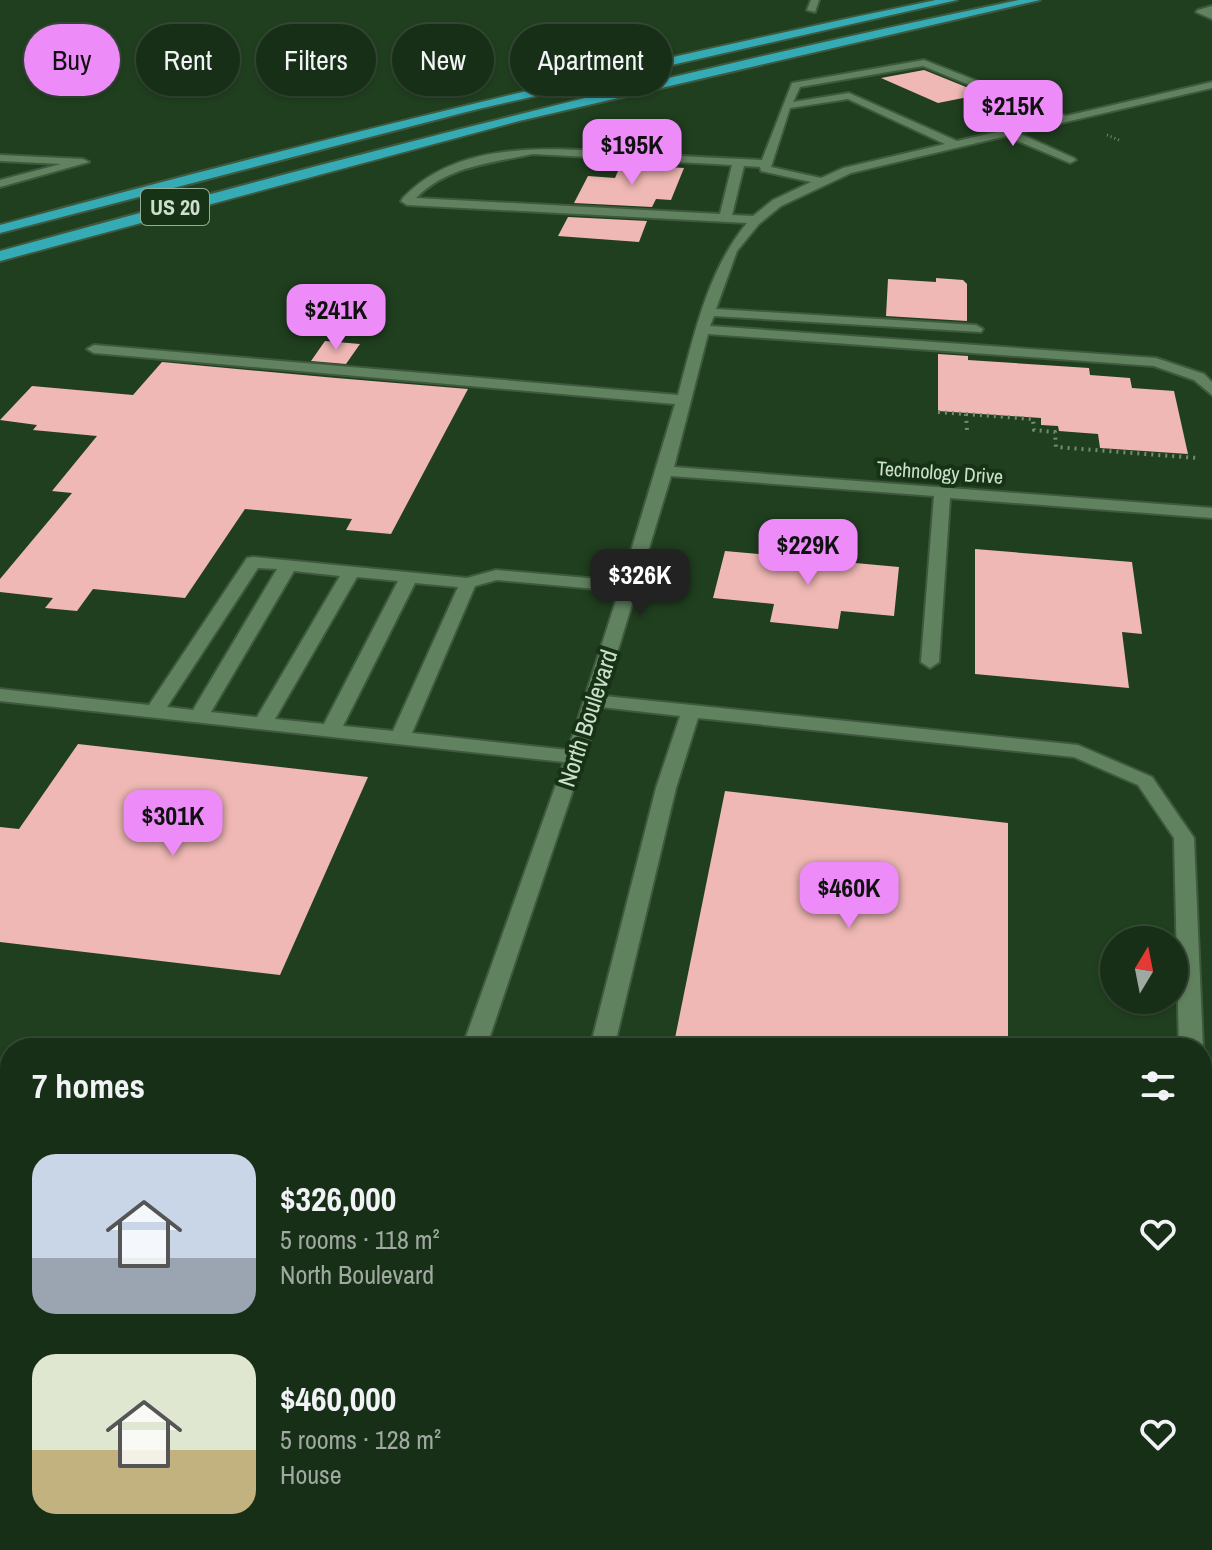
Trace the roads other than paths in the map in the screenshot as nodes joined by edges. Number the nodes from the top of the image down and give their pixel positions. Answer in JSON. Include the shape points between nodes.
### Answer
{"nodes":[{"id":1,"x":952,"y":0,"type":"edge"},
{"id":2,"x":1035,"y":0,"type":"edge"},
{"id":3,"x":1212,"y":9,"type":"edge"},
{"id":4,"x":1212,"y":16,"type":"edge"},
{"id":5,"x":1212,"y":85,"type":"edge"},
{"id":6,"x":1193,"y":89,"type":"junction"},
{"id":7,"x":1212,"y":96,"type":"edge"},
{"id":8,"x":786,"y":106,"type":"junction"},
{"id":9,"x":1064,"y":119,"type":"junction"},
{"id":10,"x":1005,"y":132,"type":"junction"},
{"id":11,"x":954,"y":144,"type":"junction"},
{"id":12,"x":0,"y":158,"type":"edge"},
{"id":13,"x":1070,"y":160,"type":"dead end"},
{"id":14,"x":739,"y":162,"type":"junction"},
{"id":15,"x":767,"y":164,"type":"junction"},
{"id":16,"x":0,"y":184,"type":"edge"},
{"id":17,"x":813,"y":184,"type":"junction"},
{"id":18,"x":725,"y":218,"type":"junction"},
{"id":19,"x":757,"y":220,"type":"junction"},
{"id":20,"x":0,"y":229,"type":"edge"},
{"id":21,"x":0,"y":256,"type":"edge"},
{"id":22,"x":708,"y":312,"type":"junction"},
{"id":23,"x":976,"y":329,"type":"dead end"},
{"id":24,"x":702,"y":330,"type":"junction"},
{"id":25,"x":94,"y":349,"type":"dead end"},
{"id":26,"x":1212,"y":391,"type":"edge"},
{"id":27,"x":684,"y":400,"type":"junction"},
{"id":28,"x":665,"y":471,"type":"junction"},
{"id":29,"x":1021,"y":479,"type":"dead end"},
{"id":30,"x":942,"y":492,"type":"junction"},
{"id":31,"x":1022,"y":498,"type":"junction"},
{"id":32,"x":1212,"y":513,"type":"edge"},
{"id":33,"x":288,"y":566,"type":"junction"},
{"id":34,"x":351,"y":572,"type":"junction"},
{"id":35,"x":409,"y":577,"type":"junction"},
{"id":36,"x":468,"y":583,"type":"junction"},
{"id":37,"x":627,"y":587,"type":"junction"},
{"id":38,"x":930,"y":662,"type":"dead end"},
{"id":39,"x":0,"y":695,"type":"edge"},
{"id":40,"x":594,"y":701,"type":"junction"},
{"id":41,"x":155,"y":711,"type":"junction"},
{"id":42,"x":691,"y":711,"type":"junction"},
{"id":43,"x":199,"y":716,"type":"junction"},
{"id":44,"x":263,"y":723,"type":"junction"},
{"id":45,"x":331,"y":730,"type":"junction"},
{"id":46,"x":400,"y":738,"type":"junction"},
{"id":47,"x":576,"y":757,"type":"junction"},
{"id":48,"x":478,"y":1038,"type":"edge"},
{"id":49,"x":604,"y":1038,"type":"edge"},
{"id":50,"x":1191,"y":1038,"type":"edge"}],
"edges":[{"from":1,"to":20,"type":"highway","number":"US 20","via":[[573,82]]},
{"from":2,"to":21,"type":"highway","number":"US 20","via":[[783,54],[350,158]]},
{"from":3,"to":4,"type":"street","via":[[1201,12]]},
{"from":5,"to":6,"type":"street"},
{"from":6,"to":7,"type":"street"},
{"from":6,"to":9,"type":"street"},
{"from":8,"to":9,"type":"street","via":[[796,85],[924,63]]},
{"from":8,"to":11,"type":"street","via":[[849,96]]},
{"from":8,"to":15,"type":"street"},
{"from":9,"to":10,"type":"street"},
{"from":10,"to":11,"type":"street"},
{"from":10,"to":13,"type":"street"},
{"from":11,"to":17,"type":"street"},
{"from":12,"to":16,"type":"street","via":[[83,162]]},
{"from":14,"to":15,"type":"street"},
{"from":14,"to":18,"type":"street"},
{"from":14,"to":18,"type":"street","via":[[533,151],[458,166],[425,182],[407,201]]},
{"from":15,"to":17,"type":"street","via":[[765,169]]},
{"from":17,"to":19,"type":"street","name":"North Boulevard"},
{"from":18,"to":19,"type":"street"},
{"from":19,"to":22,"type":"street","name":"North Boulevard","via":[[731,250]]},
{"from":22,"to":23,"type":"street"},
{"from":22,"to":24,"type":"street","name":"North Boulevard"},
{"from":24,"to":26,"type":"street","via":[[1156,362],[1199,377]]},
{"from":24,"to":27,"type":"street","name":"North Boulevard"},
{"from":25,"to":27,"type":"street"},
{"from":27,"to":28,"type":"street","name":"North Boulevard"},
{"from":28,"to":30,"type":"street","name":"Technology Drive"},
{"from":28,"to":37,"type":"street","name":"North Boulevard"},
{"from":29,"to":31,"type":"street"},
{"from":30,"to":31,"type":"street","name":"Technology Drive"},
{"from":30,"to":38,"type":"street"},
{"from":31,"to":32,"type":"street","name":"Technology Drive"},
{"from":33,"to":34,"type":"street"},
{"from":33,"to":41,"type":"street","via":[[253,562]]},
{"from":33,"to":43,"type":"street"},
{"from":34,"to":35,"type":"street"},
{"from":34,"to":44,"type":"street"},
{"from":35,"to":36,"type":"street"},
{"from":35,"to":45,"type":"street"},
{"from":36,"to":37,"type":"street","via":[[496,575]]},
{"from":36,"to":46,"type":"street"},
{"from":37,"to":40,"type":"street","name":"North Boulevard"},
{"from":39,"to":41,"type":"street"},
{"from":40,"to":42,"type":"street"},
{"from":40,"to":47,"type":"street","name":"North Boulevard"},
{"from":41,"to":43,"type":"street"},
{"from":42,"to":49,"type":"street","via":[[666,788]]},
{"from":42,"to":50,"type":"street","via":[[1078,751],[1145,781],[1184,838]]},
{"from":43,"to":44,"type":"street"},
{"from":44,"to":45,"type":"street"},
{"from":45,"to":46,"type":"street"},
{"from":46,"to":47,"type":"street"},
{"from":47,"to":48,"type":"street","name":"North Boulevard"}]}
